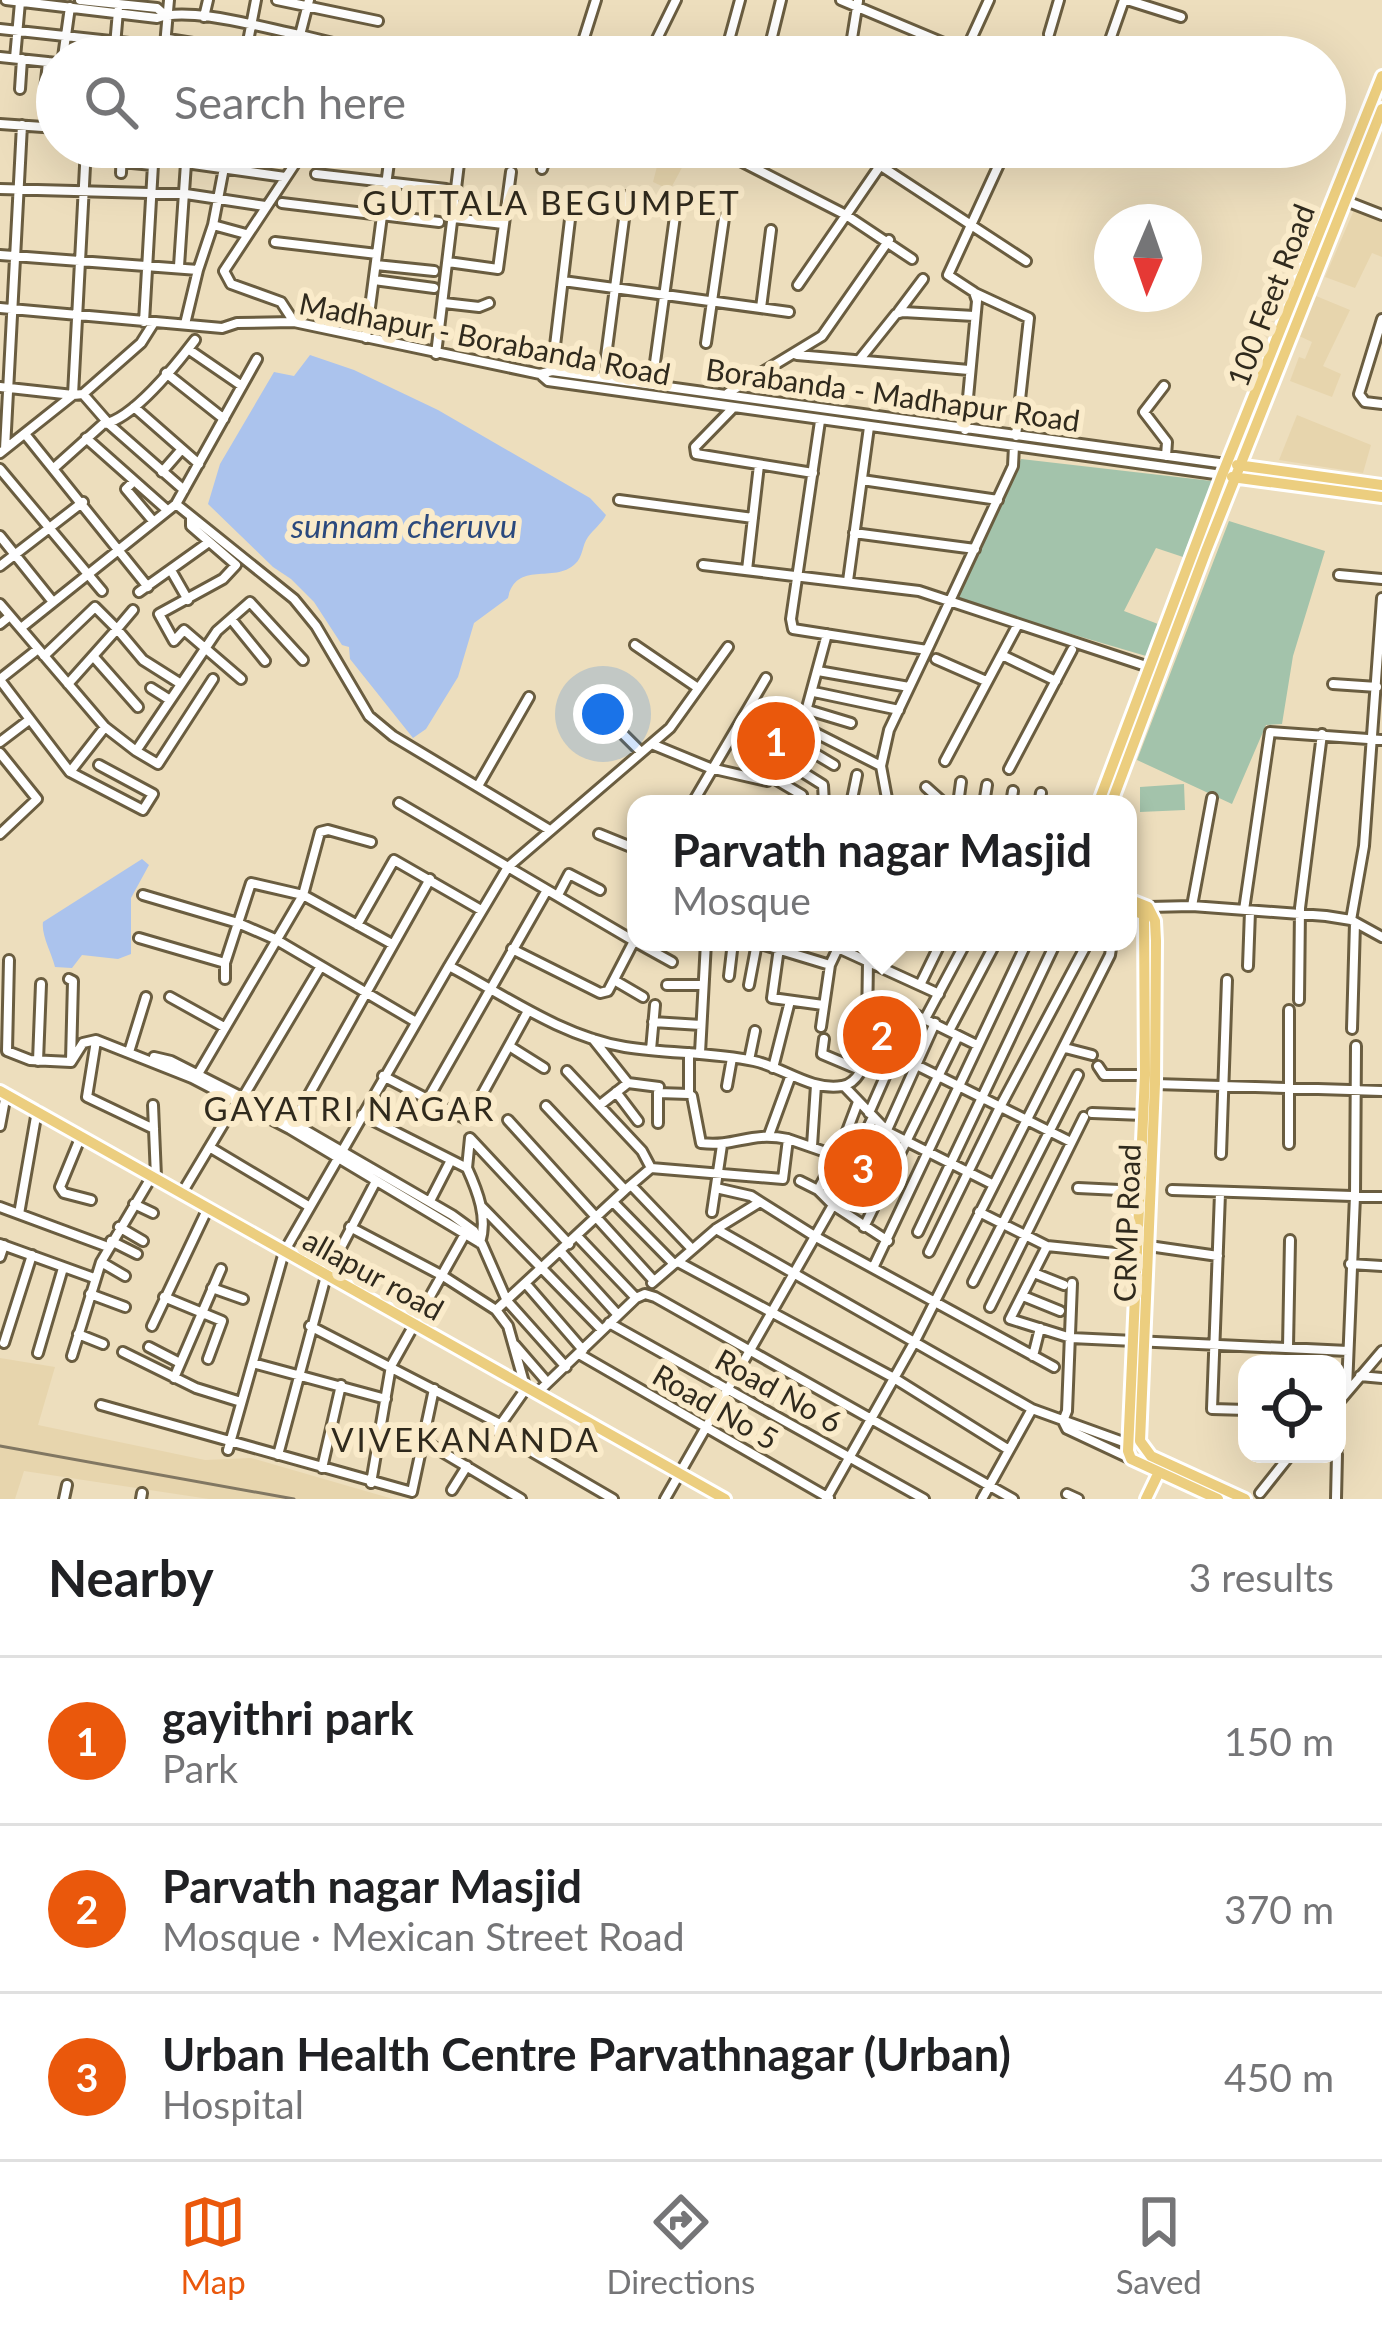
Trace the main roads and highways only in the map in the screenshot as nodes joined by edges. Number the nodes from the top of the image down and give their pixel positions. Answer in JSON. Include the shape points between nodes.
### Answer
{"nodes":[{"id":1,"x":1382,"y":76,"type":"edge"},
{"id":2,"x":1382,"y":109,"type":"edge"},
{"id":3,"x":1231,"y":471,"type":"junction"},
{"id":4,"x":1382,"y":485,"type":"edge"},
{"id":5,"x":1382,"y":497,"type":"edge"},
{"id":6,"x":1102,"y":795,"type":"edge"},
{"id":7,"x":1114,"y":795,"type":"edge"},
{"id":8,"x":1137,"y":905,"type":"edge"},
{"id":9,"x":1137,"y":909,"type":"edge"},
{"id":10,"x":1150,"y":1080,"type":"junction"},
{"id":11,"x":3,"y":1092,"type":"edge"},
{"id":12,"x":1158,"y":1474,"type":"junction"},
{"id":13,"x":725,"y":1499,"type":"edge"},
{"id":14,"x":1146,"y":1499,"type":"edge"},
{"id":15,"x":1218,"y":1499,"type":"edge"},
{"id":16,"x":1246,"y":1499,"type":"edge"}],
"edges":[{"from":1,"to":3,"type":"main road","name":"100 Feet Road"},
{"from":2,"to":3,"type":"main road","name":"100 Feet Road"},
{"from":3,"to":4,"type":"main road"},
{"from":3,"to":5,"type":"main road"},
{"from":3,"to":6,"type":"main road"},
{"from":3,"to":7,"type":"main road"},
{"from":8,"to":10,"type":"main road","name":"CRMP Road","via":[[1155,921]]},
{"from":9,"to":10,"type":"main road","name":"CRMP Road","via":[[1146,925]]},
{"from":10,"to":12,"type":"main road","name":"CRMP Road","via":[[1126,1443],[1131,1459]]},
{"from":10,"to":16,"type":"main road","name":"CRMP Road","via":[[1140,1441],[1151,1456]]},
{"from":11,"to":13,"type":"main road","name":"allapur road"},
{"from":12,"to":14,"type":"main road"},
{"from":12,"to":15,"type":"main road"}]}
